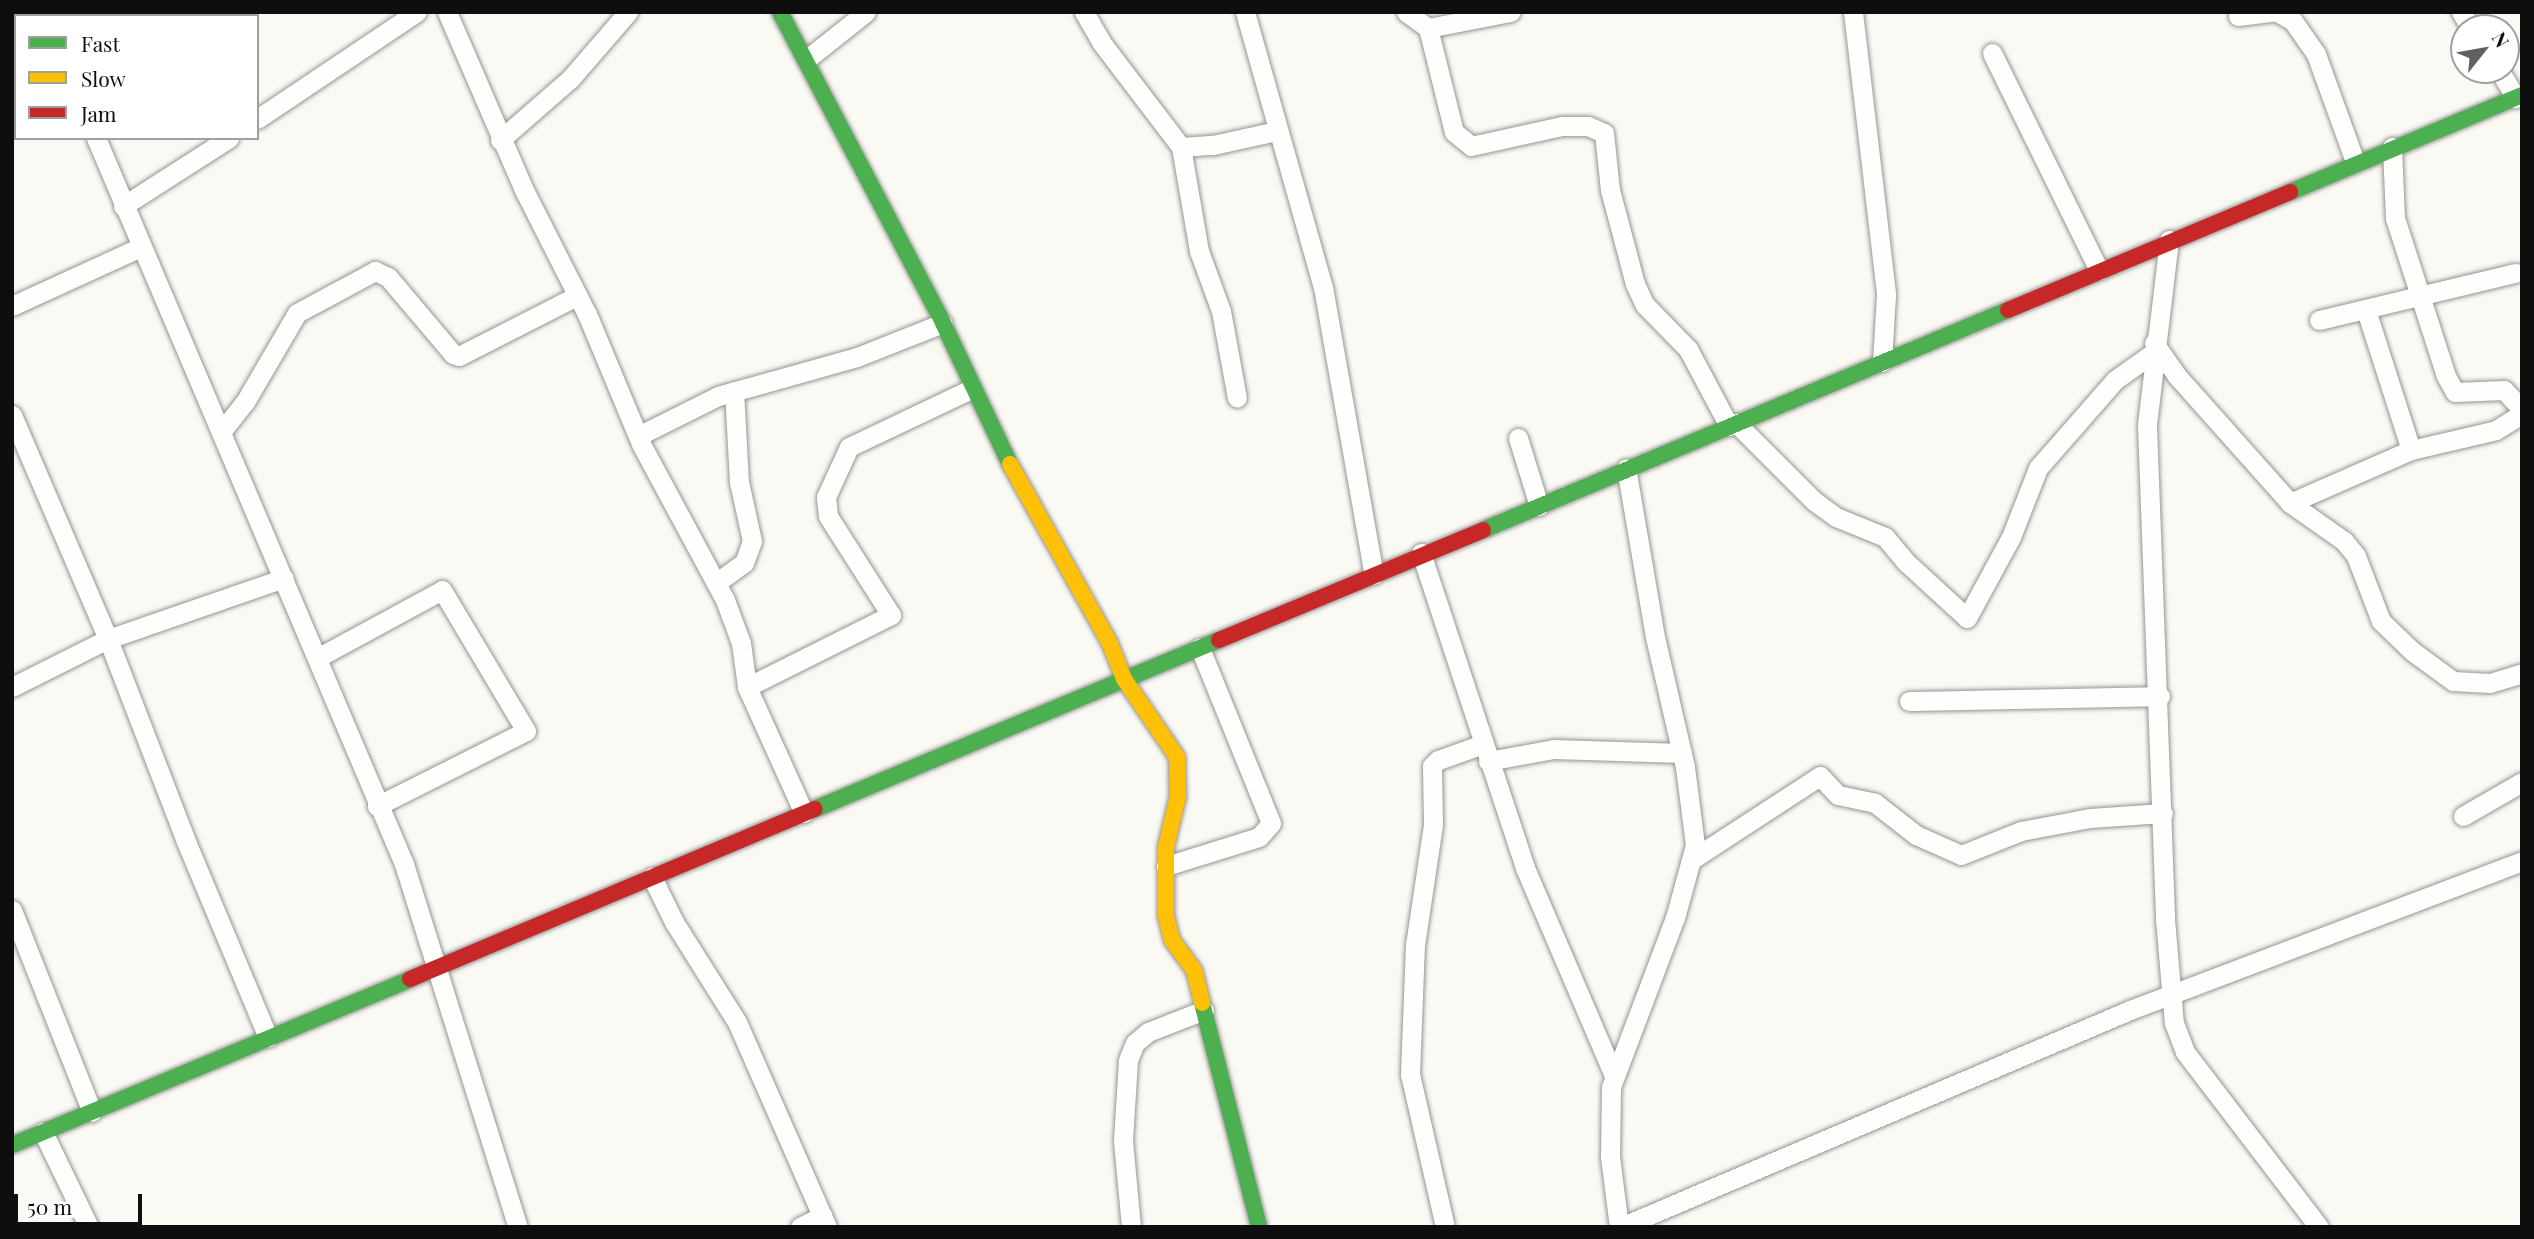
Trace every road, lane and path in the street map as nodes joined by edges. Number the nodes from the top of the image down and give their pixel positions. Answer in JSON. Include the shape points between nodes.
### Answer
{"nodes":[{"id":1,"x":417,"y":12,"type":"edge"},
{"id":2,"x":447,"y":12,"type":"edge"},
{"id":3,"x":628,"y":12,"type":"edge"},
{"id":4,"x":780,"y":12,"type":"edge"},
{"id":5,"x":866,"y":12,"type":"edge"},
{"id":6,"x":1083,"y":12,"type":"edge"},
{"id":7,"x":1245,"y":12,"type":"edge"},
{"id":8,"x":1406,"y":12,"type":"edge"},
{"id":9,"x":1510,"y":12,"type":"edge"},
{"id":10,"x":1853,"y":12,"type":"edge"},
{"id":11,"x":2274,"y":12,"type":"edge"},
{"id":12,"x":2238,"y":16,"type":"dead end"},
{"id":13,"x":1428,"y":27,"type":"junction"},
{"id":14,"x":1992,"y":53,"type":"dead end"},
{"id":15,"x":807,"y":59,"type":"junction"},
{"id":16,"x":2519,"y":97,"type":"edge"},
{"id":17,"x":259,"y":118,"type":"edge"},
{"id":18,"x":1276,"y":131,"type":"junction"},
{"id":19,"x":97,"y":140,"type":"edge"},
{"id":20,"x":226,"y":140,"type":"edge"},
{"id":21,"x":500,"y":140,"type":"junction"},
{"id":22,"x":1181,"y":147,"type":"junction"},
{"id":23,"x":2392,"y":147,"type":"junction"},
{"id":24,"x":2354,"y":162,"type":"junction"},
{"id":25,"x":123,"y":206,"type":"junction"},
{"id":26,"x":2168,"y":240,"type":"junction"},
{"id":27,"x":141,"y":247,"type":"junction"},
{"id":28,"x":2099,"y":270,"type":"junction"},
{"id":29,"x":2515,"y":273,"type":"dead end"},
{"id":30,"x":577,"y":296,"type":"junction"},
{"id":31,"x":2420,"y":296,"type":"junction"},
{"id":32,"x":12,"y":306,"type":"edge"},
{"id":33,"x":2366,"y":310,"type":"junction"},
{"id":34,"x":2319,"y":320,"type":"dead end"},
{"id":35,"x":943,"y":323,"type":"junction"},
{"id":36,"x":2153,"y":348,"type":"junction"},
{"id":37,"x":1882,"y":362,"type":"junction"},
{"id":38,"x":969,"y":390,"type":"junction"},
{"id":39,"x":734,"y":391,"type":"junction"},
{"id":40,"x":1237,"y":398,"type":"dead end"},
{"id":41,"x":2522,"y":408,"type":"edge"},
{"id":42,"x":2522,"y":414,"type":"edge"},
{"id":43,"x":12,"y":415,"type":"edge"},
{"id":44,"x":1733,"y":424,"type":"junction"},
{"id":45,"x":222,"y":431,"type":"junction"},
{"id":46,"x":638,"y":436,"type":"junction"},
{"id":47,"x":1518,"y":438,"type":"dead end"},
{"id":48,"x":2411,"y":450,"type":"junction"},
{"id":49,"x":1626,"y":468,"type":"junction"},
{"id":50,"x":2290,"y":503,"type":"junction"},
{"id":51,"x":1539,"y":506,"type":"junction"},
{"id":52,"x":1422,"y":553,"type":"junction"},
{"id":53,"x":1374,"y":575,"type":"junction"},
{"id":54,"x":284,"y":579,"type":"junction"},
{"id":55,"x":716,"y":583,"type":"junction"},
{"id":56,"x":108,"y":639,"type":"junction"},
{"id":57,"x":1200,"y":648,"type":"junction"},
{"id":58,"x":317,"y":658,"type":"junction"},
{"id":59,"x":2522,"y":673,"type":"edge"},
{"id":60,"x":1124,"y":680,"type":"junction"},
{"id":61,"x":12,"y":687,"type":"edge"},
{"id":62,"x":747,"y":687,"type":"junction"},
{"id":63,"x":2160,"y":696,"type":"junction"},
{"id":64,"x":1909,"y":701,"type":"dead end"},
{"id":65,"x":1485,"y":752,"type":"junction"},
{"id":66,"x":1682,"y":753,"type":"junction"},
{"id":67,"x":2522,"y":782,"type":"edge"},
{"id":68,"x":377,"y":806,"type":"junction"},
{"id":69,"x":804,"y":813,"type":"junction"},
{"id":70,"x":2163,"y":813,"type":"junction"},
{"id":71,"x":2463,"y":816,"type":"dead end"},
{"id":72,"x":1695,"y":858,"type":"junction"},
{"id":73,"x":2522,"y":861,"type":"edge"},
{"id":74,"x":1166,"y":866,"type":"junction"},
{"id":75,"x":652,"y":877,"type":"junction"},
{"id":76,"x":12,"y":910,"type":"edge"},
{"id":77,"x":437,"y":966,"type":"junction"},
{"id":78,"x":2172,"y":994,"type":"junction"},
{"id":79,"x":1204,"y":1010,"type":"junction"},
{"id":80,"x":268,"y":1037,"type":"junction"},
{"id":81,"x":1614,"y":1076,"type":"junction"},
{"id":82,"x":92,"y":1112,"type":"junction"},
{"id":83,"x":43,"y":1132,"type":"junction"},
{"id":84,"x":12,"y":1145,"type":"edge"},
{"id":85,"x":824,"y":1221,"type":"edge"},
{"id":86,"x":89,"y":1227,"type":"edge"},
{"id":87,"x":518,"y":1227,"type":"edge"},
{"id":88,"x":800,"y":1227,"type":"edge"},
{"id":89,"x":1131,"y":1227,"type":"edge"},
{"id":90,"x":1259,"y":1227,"type":"edge"},
{"id":91,"x":1445,"y":1227,"type":"edge"},
{"id":92,"x":1620,"y":1227,"type":"edge"},
{"id":93,"x":2319,"y":1227,"type":"edge"}],
"edges":[{"from":1,"to":17,"type":"street"},
{"from":2,"to":21,"type":"street"},
{"from":3,"to":21,"type":"street","via":[[570,79]]},
{"from":4,"to":15,"type":"main road"},
{"from":5,"to":15,"type":"street"},
{"from":6,"to":22,"type":"street"},
{"from":7,"to":18,"type":"street"},
{"from":8,"to":13,"type":"street"},
{"from":9,"to":13,"type":"street"},
{"from":10,"to":37,"type":"street","via":[[1886,295]]},
{"from":11,"to":12,"type":"street"},
{"from":11,"to":24,"type":"street","via":[[2293,21],[2316,54]]},
{"from":13,"to":44,"type":"street","via":[[1454,132],[1471,146],[1562,126],[1588,126],[1604,133],[1609,190],[1635,284],[1652,313],[1688,349]]},
{"from":14,"to":28,"type":"street"},
{"from":15,"to":35,"type":"main road","via":[[827,107]]},
{"from":16,"to":23,"type":"main road"},
{"from":18,"to":22,"type":"street"},
{"from":18,"to":53,"type":"street","via":[[1323,287]]},
{"from":19,"to":25,"type":"street"},
{"from":20,"to":25,"type":"street"},
{"from":21,"to":30,"type":"street"},
{"from":22,"to":40,"type":"street","via":[[1199,251],[1221,311]]},
{"from":23,"to":24,"type":"main road"},
{"from":23,"to":31,"type":"street","via":[[2395,218]]},
{"from":24,"to":26,"type":"main road"},
{"from":25,"to":27,"type":"street"},
{"from":26,"to":28,"type":"main road"},
{"from":26,"to":36,"type":"street"},
{"from":27,"to":32,"type":"street"},
{"from":27,"to":45,"type":"street"},
{"from":28,"to":37,"type":"main road"},
{"from":29,"to":31,"type":"street"},
{"from":30,"to":45,"type":"street","via":[[459,356],[388,277],[375,271],[297,313],[245,402]]},
{"from":30,"to":46,"type":"street"},
{"from":31,"to":33,"type":"street"},
{"from":31,"to":41,"type":"street","via":[[2455,392],[2504,390]]},
{"from":33,"to":34,"type":"street"},
{"from":33,"to":48,"type":"street"},
{"from":35,"to":38,"type":"main road"},
{"from":35,"to":39,"type":"street","via":[[857,357]]},
{"from":36,"to":44,"type":"street","via":[[2115,380],[2038,468],[2011,537],[1967,618],[1885,537],[1836,517],[1814,501]]},
{"from":36,"to":50,"type":"street"},
{"from":36,"to":63,"type":"street","via":[[2147,425]]},
{"from":37,"to":44,"type":"main road"},
{"from":38,"to":60,"type":"main road","via":[[1074,576]]},
{"from":38,"to":62,"type":"street","via":[[849,447],[826,497],[828,516],[891,615]]},
{"from":39,"to":46,"type":"street"},
{"from":39,"to":55,"type":"street","via":[[739,482],[751,541],[744,563]]},
{"from":42,"to":48,"type":"street","via":[[2496,430]]},
{"from":43,"to":56,"type":"street"},
{"from":44,"to":49,"type":"main road"},
{"from":45,"to":54,"type":"street"},
{"from":46,"to":55,"type":"street"},
{"from":47,"to":51,"type":"street"},
{"from":48,"to":50,"type":"street"},
{"from":49,"to":51,"type":"main road"},
{"from":49,"to":66,"type":"street","via":[[1655,638]]},
{"from":50,"to":59,"type":"street","via":[[2344,541],[2357,556],[2381,621],[2443,676],[2490,683]]},
{"from":51,"to":52,"type":"main road"},
{"from":52,"to":53,"type":"main road"},
{"from":52,"to":65,"type":"street"},
{"from":53,"to":57,"type":"main road"},
{"from":54,"to":56,"type":"street"},
{"from":54,"to":58,"type":"street"},
{"from":55,"to":62,"type":"street","via":[[741,643]]},
{"from":56,"to":61,"type":"street"},
{"from":56,"to":80,"type":"street"},
{"from":57,"to":60,"type":"main road"},
{"from":57,"to":74,"type":"street","via":[[1271,823],[1259,837]]},
{"from":58,"to":68,"type":"street"},
{"from":58,"to":68,"type":"street","via":[[442,590],[526,731]]},
{"from":60,"to":69,"type":"main road"},
{"from":60,"to":74,"type":"main road","via":[[1180,766]]},
{"from":62,"to":69,"type":"street"},
{"from":63,"to":64,"type":"street"},
{"from":63,"to":70,"type":"street"},
{"from":65,"to":66,"type":"street"},
{"from":65,"to":81,"type":"street","via":[[1525,867]]},
{"from":65,"to":91,"type":"street","via":[[1433,764],[1433,824],[1415,945],[1410,1074]]},
{"from":66,"to":72,"type":"street"},
{"from":67,"to":71,"type":"street"},
{"from":68,"to":77,"type":"street","via":[[412,883]]},
{"from":69,"to":75,"type":"main road"},
{"from":70,"to":72,"type":"street","via":[[2090,818],[2021,831],[1961,855],[1916,835],[1875,803],[1838,795],[1821,776]]},
{"from":70,"to":78,"type":"street"},
{"from":72,"to":81,"type":"street"},
{"from":73,"to":78,"type":"street"},
{"from":74,"to":79,"type":"main road","via":[[1172,940],[1194,971]]},
{"from":75,"to":77,"type":"main road"},
{"from":75,"to":85,"type":"street","via":[[674,922],[737,1022]]},
{"from":76,"to":82,"type":"street"},
{"from":77,"to":80,"type":"main road"},
{"from":77,"to":87,"type":"street"},
{"from":78,"to":92,"type":"street"},
{"from":78,"to":93,"type":"street","via":[[2174,1023],[2185,1052]]},
{"from":79,"to":89,"type":"street","via":[[1148,1032],[1135,1043],[1128,1060],[1123,1140]]},
{"from":79,"to":90,"type":"main road"},
{"from":80,"to":82,"type":"main road"},
{"from":81,"to":92,"type":"street","via":[[1610,1157]]},
{"from":82,"to":83,"type":"main road"},
{"from":83,"to":84,"type":"main road"},
{"from":83,"to":86,"type":"street"},
{"from":85,"to":88,"type":"street"}]}
